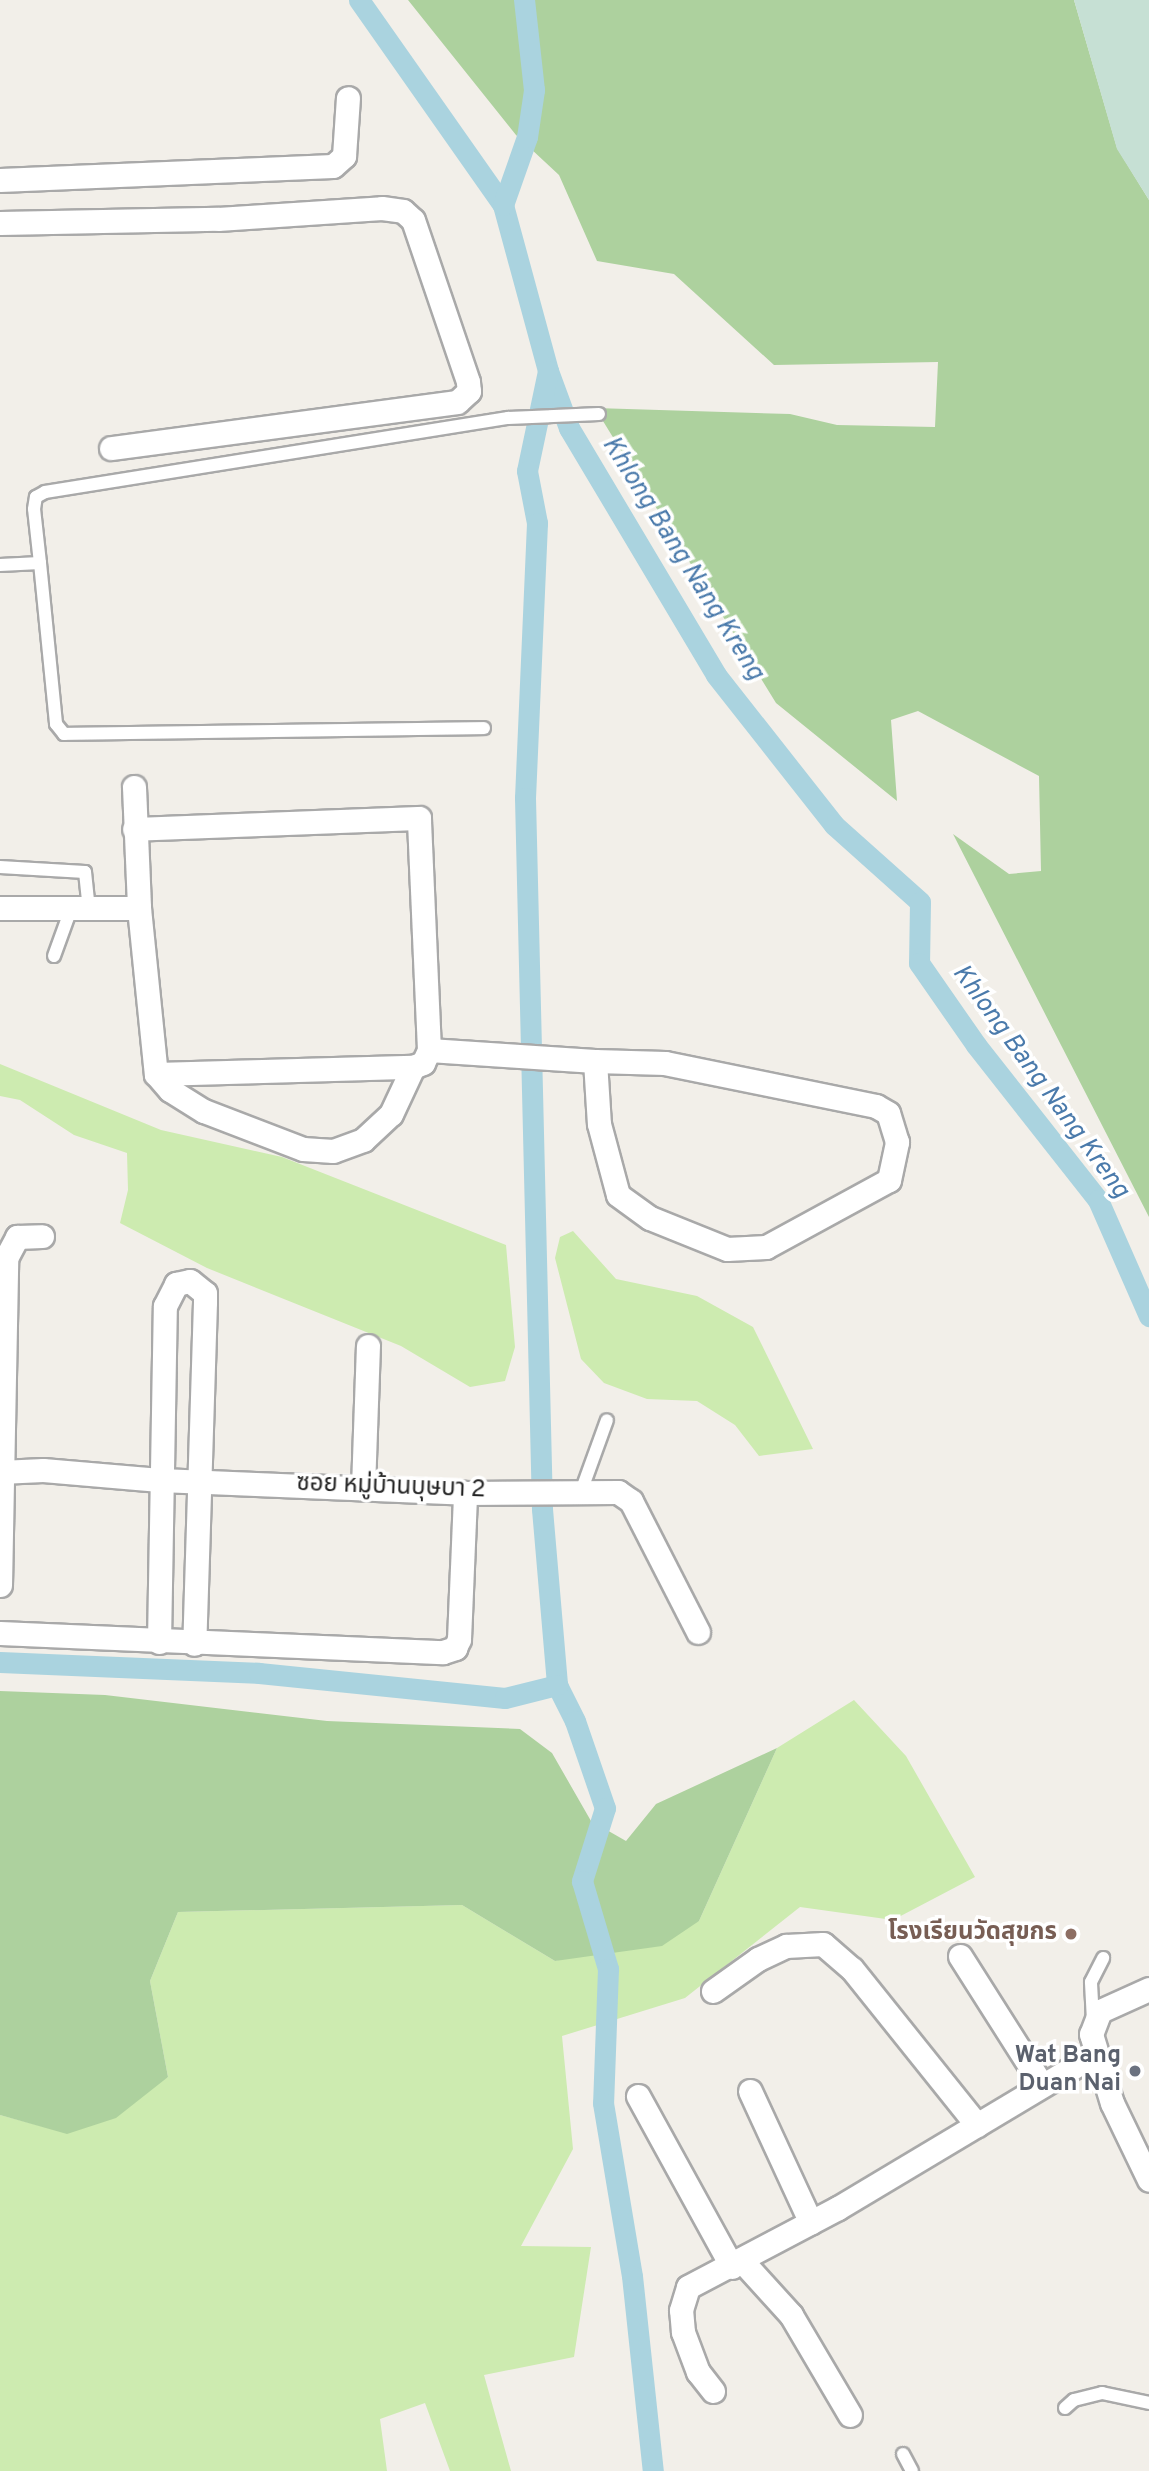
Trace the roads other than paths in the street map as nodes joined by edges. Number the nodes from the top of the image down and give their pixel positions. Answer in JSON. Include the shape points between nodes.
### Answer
{"nodes":[{"id":1,"x":348,"y":98,"type":"dead end"},
{"id":2,"x":0,"y":180,"type":"edge"},
{"id":3,"x":0,"y":223,"type":"edge"},
{"id":4,"x":596,"y":413,"type":"dead end"},
{"id":5,"x":111,"y":448,"type":"dead end"},
{"id":6,"x":40,"y":563,"type":"junction"},
{"id":7,"x":0,"y":565,"type":"edge"},
{"id":8,"x":484,"y":728,"type":"dead end"},
{"id":9,"x":134,"y":787,"type":"dead end"},
{"id":10,"x":134,"y":829,"type":"junction"},
{"id":11,"x":0,"y":867,"type":"edge"},
{"id":12,"x":0,"y":908,"type":"edge"},
{"id":13,"x":139,"y":908,"type":"junction"},
{"id":14,"x":80,"y":909,"type":"junction"},
{"id":15,"x":54,"y":956,"type":"dead end"},
{"id":16,"x":429,"y":1050,"type":"junction"},
{"id":17,"x":595,"y":1061,"type":"junction"},
{"id":18,"x":413,"y":1067,"type":"junction"},
{"id":19,"x":156,"y":1073,"type":"junction"},
{"id":20,"x":42,"y":1236,"type":"dead end"},
{"id":21,"x":368,"y":1346,"type":"dead end"},
{"id":22,"x":607,"y":1420,"type":"dead end"},
{"id":23,"x":0,"y":1460,"type":"edge"},
{"id":24,"x":43,"y":1470,"type":"junction"},
{"id":25,"x":0,"y":1472,"type":"edge"},
{"id":26,"x":160,"y":1480,"type":"junction"},
{"id":27,"x":198,"y":1480,"type":"junction"},
{"id":28,"x":363,"y":1488,"type":"junction"},
{"id":29,"x":582,"y":1489,"type":"junction"},
{"id":30,"x":465,"y":1493,"type":"junction"},
{"id":31,"x":0,"y":1585,"type":"edge"},
{"id":32,"x":698,"y":1632,"type":"dead end"},
{"id":33,"x":0,"y":1633,"type":"edge"},
{"id":34,"x":159,"y":1642,"type":"junction"},
{"id":35,"x":194,"y":1644,"type":"junction"},
{"id":36,"x":960,"y":1956,"type":"dead end"},
{"id":37,"x":1103,"y":1958,"type":"dead end"},
{"id":38,"x":1149,"y":1989,"type":"edge"},
{"id":39,"x":713,"y":1990,"type":"dead end"},
{"id":40,"x":1093,"y":2021,"type":"junction"},
{"id":41,"x":1095,"y":2054,"type":"junction"},
{"id":42,"x":1042,"y":2085,"type":"junction"},
{"id":43,"x":750,"y":2091,"type":"dead end"},
{"id":44,"x":638,"y":2096,"type":"dead end"},
{"id":45,"x":977,"y":2125,"type":"junction"},
{"id":46,"x":1149,"y":2180,"type":"edge"},
{"id":47,"x":811,"y":2223,"type":"junction"},
{"id":48,"x":737,"y":2264,"type":"junction"},
{"id":49,"x":713,"y":2391,"type":"dead end"},
{"id":50,"x":1149,"y":2403,"type":"edge"},
{"id":51,"x":1065,"y":2408,"type":"dead end"},
{"id":52,"x":850,"y":2415,"type":"dead end"},
{"id":53,"x":903,"y":2454,"type":"dead end"},
{"id":54,"x":912,"y":2471,"type":"edge"}],
"edges":[{"from":1,"to":2,"type":"street","via":[[344,156],[333,166]]},
{"from":3,"to":5,"type":"street","via":[[218,219],[382,208],[403,211],[414,220],[468,382],[469,391],[457,402]]},
{"from":4,"to":6,"type":"lane","via":[[508,418],[45,492],[36,497],[34,509]]},
{"from":6,"to":7,"type":"lane"},
{"from":6,"to":8,"type":"lane","via":[[56,724],[64,734]]},
{"from":9,"to":10,"type":"street"},
{"from":10,"to":13,"type":"street"},
{"from":10,"to":16,"type":"street","via":[[419,818]]},
{"from":11,"to":14,"type":"lane","via":[[85,872]]},
{"from":12,"to":14,"type":"street"},
{"from":13,"to":14,"type":"street"},
{"from":13,"to":19,"type":"street"},
{"from":14,"to":15,"type":"lane"},
{"from":16,"to":17,"type":"street"},
{"from":16,"to":18,"type":"street","via":[[424,1063]]},
{"from":17,"to":17,"type":"street","via":[[665,1063],[876,1106],[888,1114],[897,1142],[889,1180],[766,1247],[727,1249],[694,1237],[650,1218],[618,1195],[599,1124]]},
{"from":18,"to":19,"type":"street"},
{"from":18,"to":19,"type":"street","via":[[391,1114],[363,1140],[333,1151],[303,1149],[204,1111],[170,1090]]},
{"from":20,"to":23,"type":"street","via":[[16,1237],[8,1247]]},
{"from":21,"to":28,"type":"street"},
{"from":22,"to":29,"type":"lane"},
{"from":23,"to":24,"type":"street"},
{"from":23,"to":25,"type":"street"},
{"from":24,"to":25,"type":"street","name":"ซอย หมู่บ้านบุษบา 2"},
{"from":24,"to":26,"type":"street","name":"ซอย หมู่บ้านบุษบา 2"},
{"from":25,"to":31,"type":"street"},
{"from":26,"to":27,"type":"street","name":"ซอย หมู่บ้านบุษบา 2"},
{"from":26,"to":27,"type":"street","via":[[165,1306],[176,1284],[190,1281],[205,1293]]},
{"from":26,"to":34,"type":"street"},
{"from":27,"to":28,"type":"street","name":"ซอย หมู่บ้านบุษบา 2"},
{"from":27,"to":35,"type":"street"},
{"from":28,"to":30,"type":"street","name":"ซอย หมู่บ้านบุษบา 2"},
{"from":29,"to":30,"type":"street","name":"ซอย หมู่บ้านบุษบา 2"},
{"from":29,"to":32,"type":"street","name":"ซอย หมู่บ้านบุษบา 2","via":[[618,1492],[631,1501]]},
{"from":30,"to":35,"type":"street","via":[[455,1648],[443,1652]]},
{"from":33,"to":34,"type":"street"},
{"from":34,"to":35,"type":"street"},
{"from":36,"to":42,"type":"street"},
{"from":37,"to":40,"type":"lane","via":[[1091,1982]]},
{"from":38,"to":40,"type":"street","via":[[1100,2011]]},
{"from":39,"to":45,"type":"street","via":[[786,1946],[823,1944],[852,1969]]},
{"from":40,"to":41,"type":"street"},
{"from":41,"to":42,"type":"street"},
{"from":41,"to":46,"type":"street","via":[[1112,2104]]},
{"from":42,"to":45,"type":"street"},
{"from":43,"to":47,"type":"street"},
{"from":44,"to":48,"type":"street"},
{"from":45,"to":47,"type":"street"},
{"from":47,"to":48,"type":"street"},
{"from":48,"to":49,"type":"street","via":[[696,2281],[682,2298],[683,2332],[690,2354]]},
{"from":48,"to":52,"type":"street","via":[[791,2315]]},
{"from":50,"to":51,"type":"lane","via":[[1102,2393],[1074,2400]]},
{"from":53,"to":54,"type":"lane"}]}
